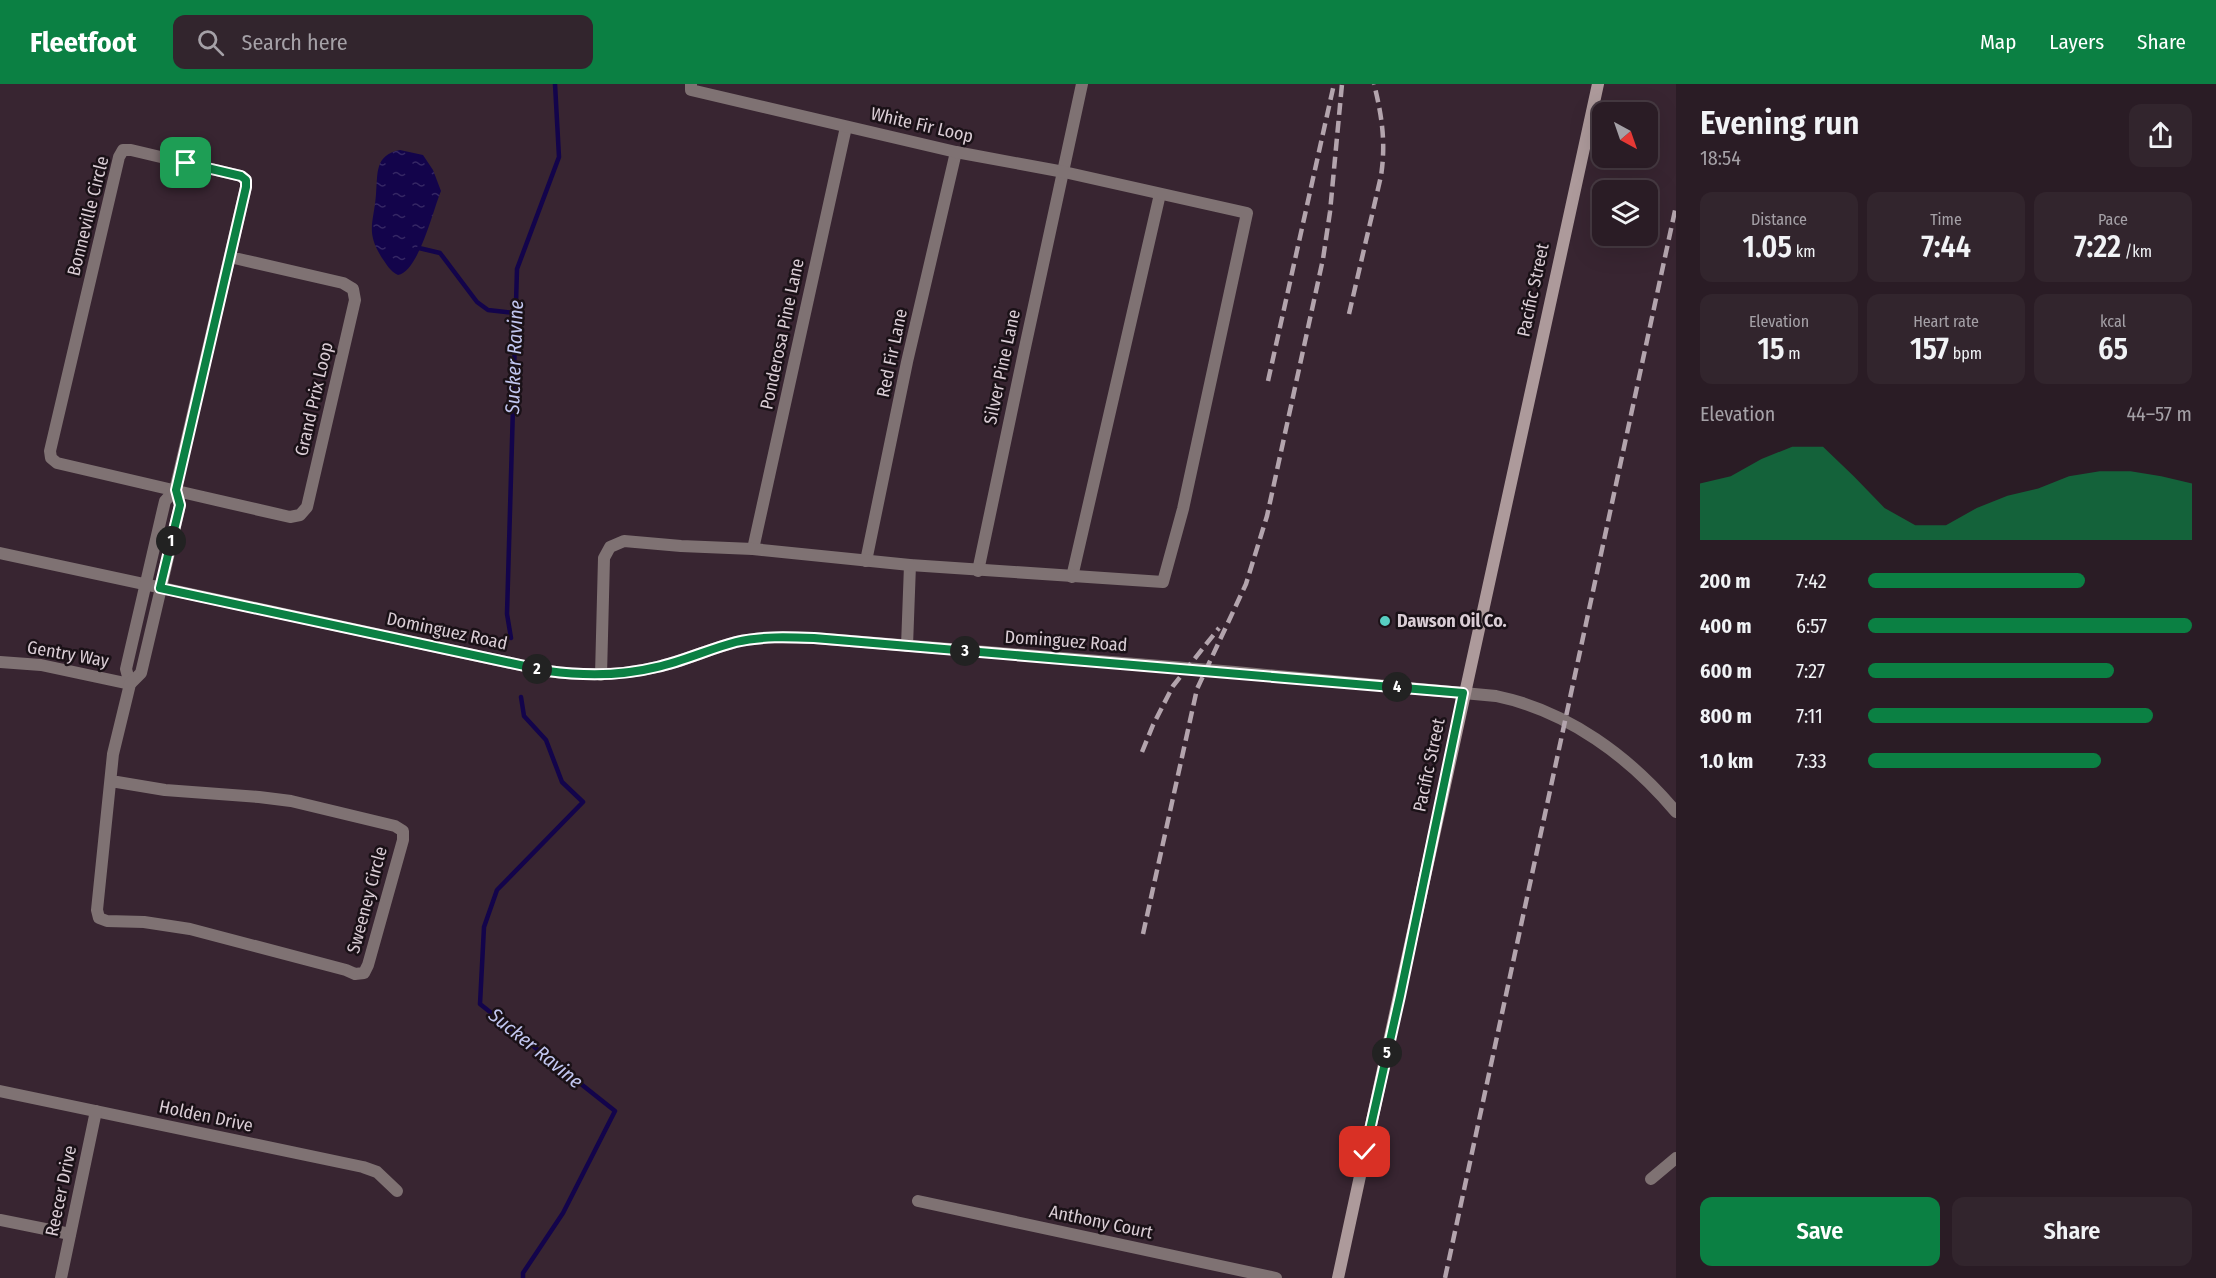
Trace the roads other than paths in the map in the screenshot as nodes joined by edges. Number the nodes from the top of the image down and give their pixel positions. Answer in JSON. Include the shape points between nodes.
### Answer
{"nodes":[{"id":1,"x":691,"y":84,"type":"edge"},
{"id":2,"x":1083,"y":84,"type":"edge"},
{"id":3,"x":1598,"y":84,"type":"edge"},
{"id":4,"x":846,"y":127,"type":"junction"},
{"id":5,"x":956,"y":152,"type":"junction"},
{"id":6,"x":1064,"y":172,"type":"junction"},
{"id":7,"x":1160,"y":194,"type":"junction"},
{"id":8,"x":230,"y":257,"type":"junction"},
{"id":9,"x":176,"y":490,"type":"junction"},
{"id":10,"x":753,"y":549,"type":"junction"},
{"id":11,"x":0,"y":553,"type":"edge"},
{"id":12,"x":866,"y":561,"type":"junction"},
{"id":13,"x":910,"y":565,"type":"junction"},
{"id":14,"x":978,"y":570,"type":"junction"},
{"id":15,"x":1072,"y":577,"type":"junction"},
{"id":16,"x":145,"y":584,"type":"junction"},
{"id":17,"x":160,"y":588,"type":"junction"},
{"id":18,"x":907,"y":646,"type":"junction"},
{"id":19,"x":0,"y":662,"type":"edge"},
{"id":20,"x":601,"y":675,"type":"junction"},
{"id":21,"x":130,"y":684,"type":"junction"},
{"id":22,"x":1463,"y":693,"type":"junction"},
{"id":23,"x":111,"y":781,"type":"junction"},
{"id":24,"x":1676,"y":812,"type":"edge"},
{"id":25,"x":0,"y":1091,"type":"edge"},
{"id":26,"x":96,"y":1111,"type":"junction"},
{"id":27,"x":1676,"y":1158,"type":"edge"},
{"id":28,"x":1651,"y":1179,"type":"dead end"},
{"id":29,"x":397,"y":1191,"type":"dead end"},
{"id":30,"x":918,"y":1201,"type":"dead end"},
{"id":31,"x":0,"y":1220,"type":"edge"},
{"id":32,"x":70,"y":1234,"type":"junction"},
{"id":33,"x":61,"y":1278,"type":"edge"},
{"id":34,"x":1276,"y":1278,"type":"edge"},
{"id":35,"x":1338,"y":1278,"type":"edge"}],
"edges":[{"from":1,"to":4,"type":"street","name":"White Fir Loop","via":[[691,90]]},
{"from":2,"to":6,"type":"street"},
{"from":3,"to":22,"type":"main road","name":"Pacific Street"},
{"from":4,"to":5,"type":"street","name":"White Fir Loop"},
{"from":4,"to":10,"type":"street","name":"Ponderosa Pine Lane"},
{"from":5,"to":6,"type":"street","name":"White Fir Loop"},
{"from":5,"to":12,"type":"street","name":"Red Fir Lane"},
{"from":6,"to":7,"type":"street","name":"White Fir Loop"},
{"from":6,"to":14,"type":"street","name":"Silver Pine Lane"},
{"from":7,"to":15,"type":"street"},
{"from":7,"to":15,"type":"street","name":"White Fir Loop","via":[[1247,213],[1183,509],[1163,582]]},
{"from":8,"to":9,"type":"street","name":"Bonneville Circle"},
{"from":8,"to":9,"type":"street","name":"Grand Prix Loop","via":[[343,282],[353,289],[355,300],[350,323],[307,507],[300,515],[290,517]]},
{"from":8,"to":9,"type":"street","name":"Bonneville Circle","via":[[246,180],[123,150],[51,458],[57,463]]},
{"from":9,"to":16,"type":"street","name":"Bonneville Circle","via":[[165,501]]},
{"from":9,"to":17,"type":"street","name":"Bonneville Circle","via":[[180,505]]},
{"from":10,"to":12,"type":"street"},
{"from":10,"to":20,"type":"street","via":[[624,541],[610,547],[604,558]]},
{"from":11,"to":16,"type":"street","name":"Dominguez Road"},
{"from":12,"to":13,"type":"street"},
{"from":13,"to":14,"type":"street"},
{"from":13,"to":18,"type":"street"},
{"from":14,"to":15,"type":"street"},
{"from":16,"to":17,"type":"street","name":"Dominguez Road"},
{"from":16,"to":21,"type":"street","name":"Sweeney Circle","via":[[126,669]]},
{"from":17,"to":20,"type":"street","name":"Dominguez Road","via":[[548,671]]},
{"from":17,"to":21,"type":"street","name":"Sweeney Circle","via":[[141,673]]},
{"from":18,"to":20,"type":"street","name":"Dominguez Road","via":[[781,637],[739,641],[659,667]]},
{"from":18,"to":22,"type":"street","name":"Dominguez Road"},
{"from":19,"to":21,"type":"street","name":"Gentry Way","via":[[41,665]]},
{"from":21,"to":23,"type":"street","name":"Sweeney Circle","via":[[113,754]]},
{"from":22,"to":24,"type":"street","name":"Dominguez Road","via":[[1505,698],[1578,728],[1626,760]]},
{"from":22,"to":35,"type":"main road","name":"Pacific Street"},
{"from":23,"to":23,"type":"street","name":"Sweeney Circle","via":[[99,918],[190,929],[355,974],[364,973],[403,831],[291,801]]},
{"from":25,"to":26,"type":"street","name":"Holden Drive"},
{"from":26,"to":29,"type":"street","name":"Holden Drive","via":[[363,1167],[378,1172]]},
{"from":26,"to":32,"type":"street","name":"Reecer Drive"},
{"from":27,"to":28,"type":"street"},
{"from":30,"to":34,"type":"street","name":"Anthony Court"},
{"from":31,"to":32,"type":"street"},
{"from":32,"to":33,"type":"street","name":"Reecer Drive"}]}
